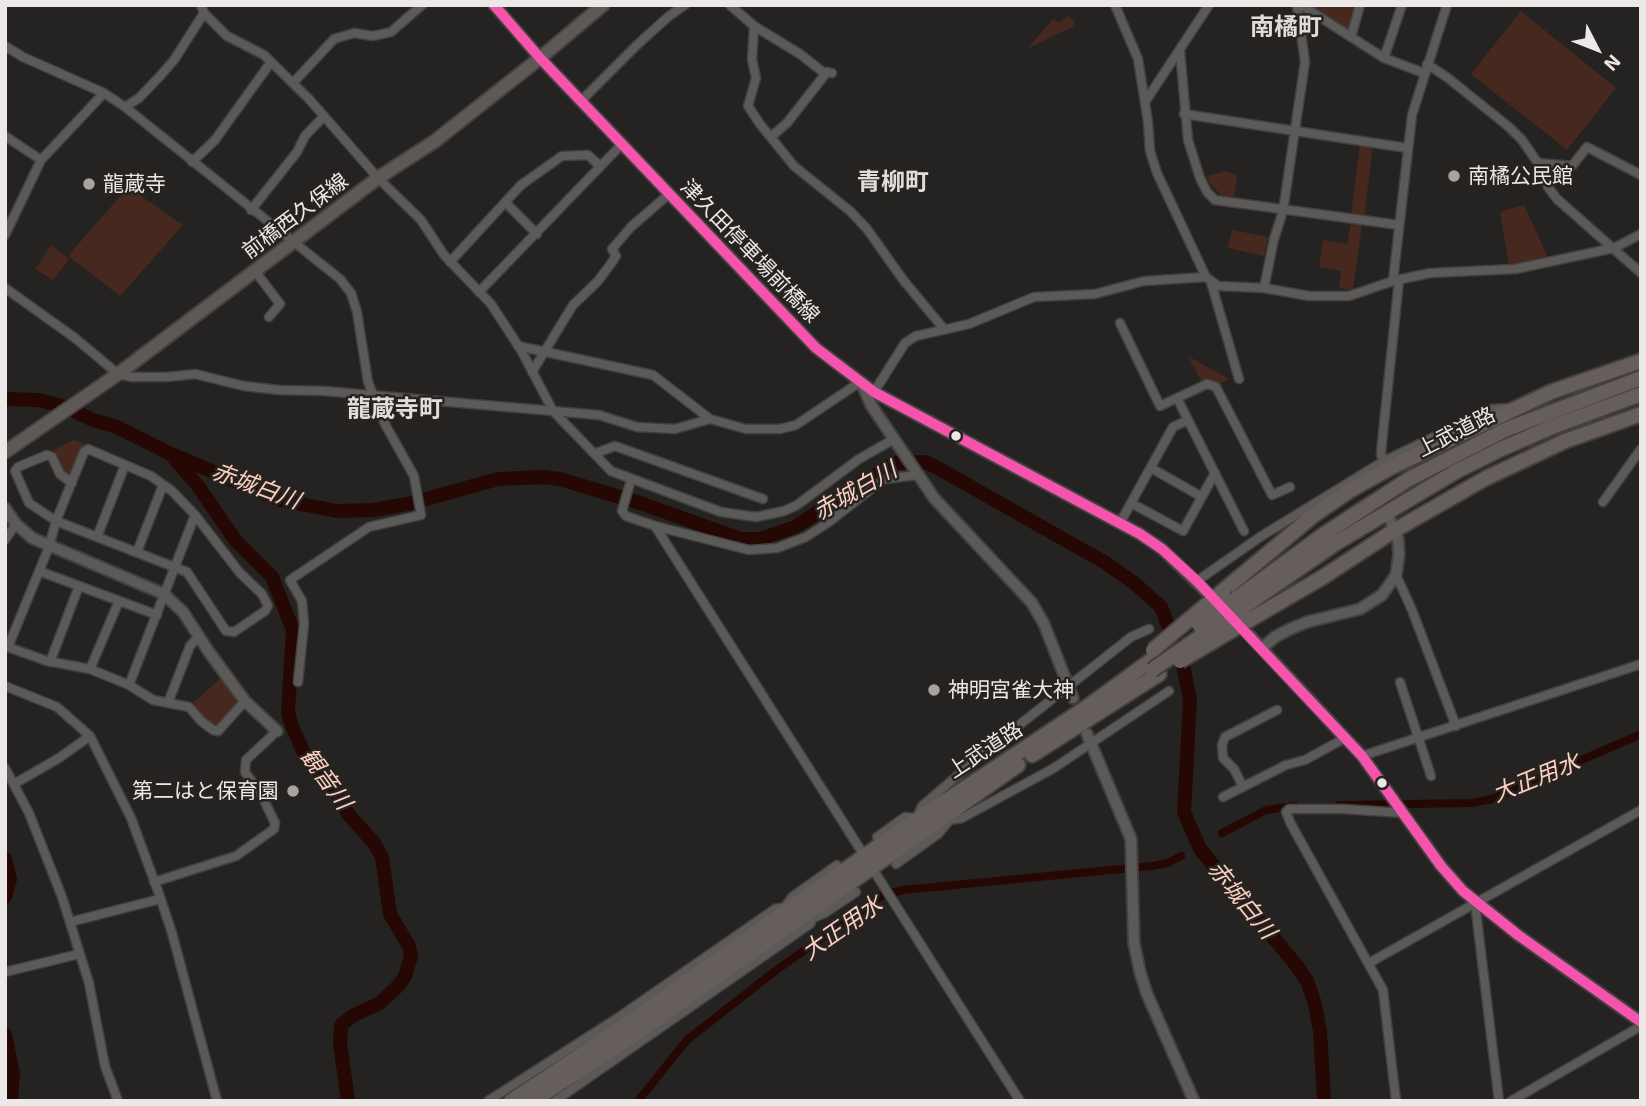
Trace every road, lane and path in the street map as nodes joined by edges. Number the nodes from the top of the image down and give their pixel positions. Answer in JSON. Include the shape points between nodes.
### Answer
{"nodes":[{"id":1,"x":422,"y":5,"type":"edge"},
{"id":2,"x":494,"y":5,"type":"edge"},
{"id":3,"x":603,"y":5,"type":"edge"},
{"id":4,"x":685,"y":5,"type":"edge"},
{"id":5,"x":730,"y":5,"type":"edge"},
{"id":6,"x":1115,"y":5,"type":"edge"},
{"id":7,"x":1209,"y":5,"type":"edge"},
{"id":8,"x":1299,"y":5,"type":"edge"},
{"id":9,"x":1360,"y":5,"type":"edge"},
{"id":10,"x":1402,"y":5,"type":"edge"},
{"id":11,"x":1447,"y":5,"type":"edge"},
{"id":12,"x":202,"y":9,"type":"edge"},
{"id":13,"x":754,"y":26,"type":"junction"},
{"id":14,"x":1351,"y":37,"type":"junction"},
{"id":15,"x":5,"y":46,"type":"edge"},
{"id":16,"x":1180,"y":51,"type":"junction"},
{"id":17,"x":540,"y":58,"type":"junction"},
{"id":18,"x":1384,"y":58,"type":"junction"},
{"id":19,"x":271,"y":62,"type":"junction"},
{"id":20,"x":1426,"y":68,"type":"junction"},
{"id":21,"x":293,"y":83,"type":"junction"},
{"id":22,"x":104,"y":93,"type":"junction"},
{"id":23,"x":582,"y":101,"type":"junction"},
{"id":24,"x":1145,"y":103,"type":"junction"},
{"id":25,"x":125,"y":107,"type":"junction"},
{"id":26,"x":1184,"y":114,"type":"junction"},
{"id":27,"x":324,"y":116,"type":"junction"},
{"id":28,"x":1294,"y":131,"type":"junction"},
{"id":29,"x":5,"y":136,"type":"edge"},
{"id":30,"x":771,"y":137,"type":"junction"},
{"id":31,"x":622,"y":144,"type":"junction"},
{"id":32,"x":1407,"y":148,"type":"junction"},
{"id":33,"x":41,"y":160,"type":"junction"},
{"id":34,"x":192,"y":162,"type":"junction"},
{"id":35,"x":1538,"y":163,"type":"junction"},
{"id":36,"x":600,"y":166,"type":"junction"},
{"id":37,"x":1641,"y":175,"type":"edge"},
{"id":38,"x":378,"y":178,"type":"junction"},
{"id":39,"x":669,"y":194,"type":"junction"},
{"id":40,"x":506,"y":203,"type":"junction"},
{"id":41,"x":251,"y":210,"type":"junction"},
{"id":42,"x":1283,"y":211,"type":"junction"},
{"id":43,"x":1399,"y":225,"type":"junction"},
{"id":44,"x":537,"y":234,"type":"junction"},
{"id":45,"x":1641,"y":234,"type":"edge"},
{"id":46,"x":5,"y":235,"type":"edge"},
{"id":47,"x":293,"y":242,"type":"junction"},
{"id":48,"x":1614,"y":248,"type":"junction"},
{"id":49,"x":450,"y":262,"type":"junction"},
{"id":50,"x":255,"y":271,"type":"junction"},
{"id":51,"x":1641,"y":273,"type":"edge"},
{"id":52,"x":1208,"y":279,"type":"junction"},
{"id":53,"x":1396,"y":280,"type":"junction"},
{"id":54,"x":5,"y":288,"type":"edge"},
{"id":55,"x":1264,"y":288,"type":"junction"},
{"id":56,"x":479,"y":292,"type":"junction"},
{"id":57,"x":269,"y":317,"type":"dead end"},
{"id":58,"x":1120,"y":323,"type":"dead end"},
{"id":59,"x":944,"y":329,"type":"junction"},
{"id":60,"x":518,"y":346,"type":"junction"},
{"id":61,"x":543,"y":351,"type":"junction"},
{"id":62,"x":1641,"y":361,"type":"edge"},
{"id":63,"x":532,"y":372,"type":"junction"},
{"id":64,"x":118,"y":374,"type":"junction"},
{"id":65,"x":1641,"y":378,"type":"edge"},
{"id":66,"x":1239,"y":379,"type":"dead end"},
{"id":67,"x":861,"y":382,"type":"junction"},
{"id":68,"x":874,"y":392,"type":"junction"},
{"id":69,"x":1641,"y":394,"type":"edge"},
{"id":70,"x":375,"y":396,"type":"junction"},
{"id":71,"x":1177,"y":398,"type":"junction"},
{"id":72,"x":553,"y":411,"type":"junction"},
{"id":73,"x":1517,"y":414,"type":"junction"},
{"id":74,"x":1641,"y":414,"type":"edge"},
{"id":75,"x":710,"y":419,"type":"junction"},
{"id":76,"x":1188,"y":420,"type":"junction"},
{"id":77,"x":895,"y":441,"type":"junction"},
{"id":78,"x":1641,"y":449,"type":"edge"},
{"id":79,"x":5,"y":452,"type":"edge"},
{"id":80,"x":596,"y":453,"type":"junction"},
{"id":81,"x":1384,"y":461,"type":"junction"},
{"id":82,"x":125,"y":465,"type":"junction"},
{"id":83,"x":1151,"y":468,"type":"junction"},
{"id":84,"x":1215,"y":474,"type":"junction"},
{"id":85,"x":918,"y":475,"type":"junction"},
{"id":86,"x":1367,"y":481,"type":"junction"},
{"id":87,"x":72,"y":482,"type":"junction"},
{"id":88,"x":631,"y":482,"type":"junction"},
{"id":89,"x":163,"y":485,"type":"junction"},
{"id":90,"x":1290,"y":487,"type":"dead end"},
{"id":91,"x":1202,"y":496,"type":"junction"},
{"id":92,"x":1377,"y":497,"type":"dead end"},
{"id":93,"x":763,"y":499,"type":"dead end"},
{"id":94,"x":1603,"y":502,"type":"dead end"},
{"id":95,"x":1131,"y":503,"type":"junction"},
{"id":96,"x":5,"y":508,"type":"edge"},
{"id":97,"x":195,"y":516,"type":"junction"},
{"id":98,"x":56,"y":521,"type":"junction"},
{"id":99,"x":1120,"y":523,"type":"junction"},
{"id":100,"x":1392,"y":524,"type":"junction"},
{"id":101,"x":655,"y":526,"type":"junction"},
{"id":102,"x":1244,"y":531,"type":"dead end"},
{"id":103,"x":9,"y":532,"type":"edge"},
{"id":104,"x":97,"y":537,"type":"junction"},
{"id":105,"x":49,"y":547,"type":"junction"},
{"id":106,"x":137,"y":552,"type":"junction"},
{"id":107,"x":176,"y":566,"type":"junction"},
{"id":108,"x":39,"y":571,"type":"junction"},
{"id":109,"x":1396,"y":575,"type":"junction"},
{"id":110,"x":1197,"y":580,"type":"junction"},
{"id":111,"x":79,"y":586,"type":"junction"},
{"id":112,"x":164,"y":594,"type":"junction"},
{"id":113,"x":119,"y":601,"type":"junction"},
{"id":114,"x":1243,"y":609,"type":"junction"},
{"id":115,"x":157,"y":615,"type":"junction"},
{"id":116,"x":1149,"y":629,"type":"dead end"},
{"id":117,"x":198,"y":636,"type":"junction"},
{"id":118,"x":7,"y":647,"type":"edge"},
{"id":119,"x":1262,"y":648,"type":"junction"},
{"id":120,"x":50,"y":662,"type":"junction"},
{"id":121,"x":1154,"y":663,"type":"junction"},
{"id":122,"x":1641,"y":664,"type":"edge"},
{"id":123,"x":90,"y":670,"type":"junction"},
{"id":124,"x":298,"y":682,"type":"dead end"},
{"id":125,"x":1400,"y":682,"type":"dead end"},
{"id":126,"x":129,"y":685,"type":"junction"},
{"id":127,"x":1068,"y":685,"type":"junction"},
{"id":128,"x":5,"y":686,"type":"edge"},
{"id":129,"x":1169,"y":691,"type":"dead end"},
{"id":130,"x":1073,"y":698,"type":"dead end"},
{"id":131,"x":245,"y":701,"type":"junction"},
{"id":132,"x":168,"y":703,"type":"junction"},
{"id":133,"x":1277,"y":710,"type":"dead end"},
{"id":134,"x":1456,"y":726,"type":"junction"},
{"id":135,"x":277,"y":731,"type":"joint"},
{"id":136,"x":90,"y":736,"type":"junction"},
{"id":137,"x":1345,"y":738,"type":"junction"},
{"id":138,"x":1419,"y":738,"type":"junction"},
{"id":139,"x":1089,"y":739,"type":"junction"},
{"id":140,"x":1362,"y":757,"type":"junction"},
{"id":141,"x":5,"y":768,"type":"edge"},
{"id":142,"x":1431,"y":776,"type":"dead end"},
{"id":143,"x":14,"y":784,"type":"junction"},
{"id":144,"x":1243,"y":787,"type":"junction"},
{"id":145,"x":1223,"y":797,"type":"dead end"},
{"id":146,"x":1641,"y":810,"type":"edge"},
{"id":147,"x":1403,"y":812,"type":"junction"},
{"id":148,"x":946,"y":818,"type":"junction"},
{"id":149,"x":922,"y":823,"type":"junction"},
{"id":150,"x":877,"y":836,"type":"dead end"},
{"id":151,"x":867,"y":862,"type":"junction"},
{"id":152,"x":896,"y":864,"type":"dead end"},
{"id":153,"x":837,"y":865,"type":"dead end"},
{"id":154,"x":154,"y":882,"type":"junction"},
{"id":155,"x":856,"y":892,"type":"dead end"},
{"id":156,"x":160,"y":899,"type":"junction"},
{"id":157,"x":1475,"y":903,"type":"junction"},
{"id":158,"x":789,"y":912,"type":"junction"},
{"id":159,"x":811,"y":914,"type":"junction"},
{"id":160,"x":70,"y":922,"type":"junction"},
{"id":161,"x":79,"y":954,"type":"junction"},
{"id":162,"x":1369,"y":963,"type":"junction"},
{"id":163,"x":5,"y":972,"type":"edge"},
{"id":164,"x":1641,"y":1024,"type":"edge"},
{"id":165,"x":118,"y":1101,"type":"edge"},
{"id":166,"x":217,"y":1101,"type":"edge"},
{"id":167,"x":488,"y":1101,"type":"edge"},
{"id":168,"x":511,"y":1101,"type":"edge"},
{"id":169,"x":533,"y":1101,"type":"edge"},
{"id":170,"x":555,"y":1101,"type":"edge"},
{"id":171,"x":1020,"y":1101,"type":"edge"},
{"id":172,"x":1195,"y":1101,"type":"edge"},
{"id":173,"x":1396,"y":1101,"type":"edge"},
{"id":174,"x":1499,"y":1101,"type":"edge"},
{"id":175,"x":1511,"y":1101,"type":"edge"}],
"edges":[{"from":1,"to":21,"type":"street","via":[[391,32],[334,38]]},
{"from":2,"to":17,"type":"main road","name":"津久田停車場前橋線"},
{"from":3,"to":17,"type":"main road","name":"前橋西久保線"},
{"from":4,"to":23,"type":"street","via":[[638,44]]},
{"from":5,"to":13,"type":"street"},
{"from":6,"to":24,"type":"street","via":[[1138,59]]},
{"from":7,"to":16,"type":"street"},
{"from":8,"to":14,"type":"street"},
{"from":8,"to":28,"type":"street","via":[[1305,62]]},
{"from":9,"to":14,"type":"street"},
{"from":10,"to":18,"type":"street"},
{"from":11,"to":20,"type":"street"},
{"from":12,"to":19,"type":"street","via":[[227,36]]},
{"from":12,"to":25,"type":"street","via":[[174,60]]},
{"from":13,"to":30,"type":"street","via":[[756,78],[748,106]]},
{"from":13,"to":30,"type":"street","via":[[829,73]]},
{"from":14,"to":18,"type":"street"},
{"from":15,"to":22,"type":"street"},
{"from":16,"to":24,"type":"street"},
{"from":16,"to":26,"type":"street"},
{"from":17,"to":23,"type":"main road","name":"津久田停車場前橋線"},
{"from":17,"to":38,"type":"main road","name":"前橋西久保線","via":[[435,141]]},
{"from":18,"to":20,"type":"street"},
{"from":19,"to":21,"type":"street"},
{"from":19,"to":34,"type":"street","via":[[215,140]]},
{"from":20,"to":32,"type":"street"},
{"from":20,"to":35,"type":"street","via":[[1448,78],[1509,127]]},
{"from":21,"to":27,"type":"street"},
{"from":22,"to":25,"type":"street"},
{"from":22,"to":33,"type":"street"},
{"from":23,"to":31,"type":"main road","name":"津久田停車場前橋線"},
{"from":24,"to":52,"type":"street","via":[[1157,173]]},
{"from":25,"to":34,"type":"street"},
{"from":26,"to":28,"type":"street"},
{"from":26,"to":42,"type":"street","via":[[1190,150],[1207,192],[1215,200]]},
{"from":27,"to":38,"type":"street"},
{"from":27,"to":41,"type":"street"},
{"from":28,"to":32,"type":"street"},
{"from":28,"to":42,"type":"street"},
{"from":29,"to":33,"type":"street"},
{"from":30,"to":59,"type":"street","via":[[794,166],[867,229]]},
{"from":31,"to":36,"type":"street"},
{"from":31,"to":39,"type":"main road","name":"津久田停車場前橋線"},
{"from":32,"to":43,"type":"street"},
{"from":33,"to":46,"type":"street"},
{"from":34,"to":41,"type":"street"},
{"from":35,"to":37,"type":"street","via":[[1572,166],[1587,147]]},
{"from":35,"to":48,"type":"street","via":[[1557,200]]},
{"from":36,"to":40,"type":"street","via":[[588,155],[562,156],[521,185]]},
{"from":36,"to":44,"type":"street"},
{"from":38,"to":47,"type":"main road","name":"前橋西久保線"},
{"from":38,"to":49,"type":"street","via":[[421,220]]},
{"from":39,"to":61,"type":"street","via":[[612,248],[616,256],[610,265],[573,305]]},
{"from":39,"to":67,"type":"main road","name":"津久田停車場前橋線","via":[[816,348]]},
{"from":40,"to":44,"type":"street"},
{"from":40,"to":49,"type":"street"},
{"from":41,"to":47,"type":"street"},
{"from":42,"to":43,"type":"street"},
{"from":42,"to":55,"type":"street"},
{"from":43,"to":53,"type":"street"},
{"from":44,"to":56,"type":"street"},
{"from":45,"to":48,"type":"street"},
{"from":47,"to":50,"type":"main road","name":"前橋西久保線"},
{"from":47,"to":70,"type":"street","via":[[351,293],[368,382]]},
{"from":48,"to":51,"type":"street"},
{"from":48,"to":53,"type":"street","via":[[1515,269],[1430,273]]},
{"from":49,"to":56,"type":"street"},
{"from":50,"to":57,"type":"street","via":[[280,304]]},
{"from":50,"to":64,"type":"main road","name":"前橋西久保線"},
{"from":52,"to":55,"type":"street","via":[[1217,286]]},
{"from":52,"to":59,"type":"street","via":[[1144,281],[1095,294],[1034,297],[970,324]]},
{"from":52,"to":66,"type":"street"},
{"from":53,"to":55,"type":"street","via":[[1349,296],[1309,296]]},
{"from":53,"to":81,"type":"street"},
{"from":54,"to":64,"type":"street"},
{"from":56,"to":60,"type":"street","via":[[492,304]]},
{"from":58,"to":71,"type":"street","via":[[1160,406]]},
{"from":59,"to":68,"type":"street","via":[[905,343]]},
{"from":60,"to":61,"type":"street"},
{"from":60,"to":63,"type":"street"},
{"from":61,"to":63,"type":"street"},
{"from":61,"to":75,"type":"street","via":[[653,375]]},
{"from":62,"to":73,"type":"highway","via":[[1551,392]]},
{"from":63,"to":72,"type":"street"},
{"from":64,"to":70,"type":"street","via":[[195,374],[267,389]]},
{"from":64,"to":79,"type":"main road","name":"前橋西久保線"},
{"from":65,"to":114,"type":"highway","name":"上武道路","via":[[1507,429],[1409,479],[1326,533]]},
{"from":67,"to":68,"type":"main road","name":"津久田停車場前橋線"},
{"from":67,"to":75,"type":"street","via":[[796,425],[780,429],[746,429]]},
{"from":67,"to":77,"type":"main road"},
{"from":68,"to":99,"type":"main road","name":"津久田停車場前橋線"},
{"from":69,"to":114,"type":"highway","name":"上武道路","via":[[1552,426],[1455,472],[1336,543]]},
{"from":70,"to":72,"type":"street"},
{"from":70,"to":124,"type":"street","via":[[414,475],[421,516],[369,527],[290,580],[302,601],[304,624]]},
{"from":71,"to":76,"type":"street"},
{"from":71,"to":90,"type":"street","via":[[1207,384],[1216,387],[1272,495]]},
{"from":72,"to":75,"type":"street","via":[[675,429]]},
{"from":72,"to":80,"type":"street"},
{"from":73,"to":81,"type":"street","via":[[1492,409]]},
{"from":73,"to":86,"type":"highway"},
{"from":74,"to":100,"type":"highway","via":[[1533,450]]},
{"from":76,"to":83,"type":"street","via":[[1173,427]]},
{"from":76,"to":84,"type":"street"},
{"from":77,"to":85,"type":"main road"},
{"from":77,"to":88,"type":"street","via":[[859,459],[797,505],[756,517],[721,512]]},
{"from":78,"to":94,"type":"street"},
{"from":80,"to":88,"type":"street","via":[[611,471]]},
{"from":80,"to":93,"type":"street","via":[[615,446]]},
{"from":81,"to":110,"type":"street"},
{"from":82,"to":87,"type":"street","via":[[88,449]]},
{"from":82,"to":89,"type":"street"},
{"from":82,"to":104,"type":"street"},
{"from":83,"to":91,"type":"street"},
{"from":83,"to":95,"type":"street"},
{"from":84,"to":91,"type":"street"},
{"from":84,"to":102,"type":"street"},
{"from":85,"to":101,"type":"street","via":[[884,480],[829,523],[777,548],[749,550]]},
{"from":85,"to":127,"type":"main road","via":[[1032,603]]},
{"from":86,"to":92,"type":"main road"},
{"from":86,"to":121,"type":"highway","bridge":true,"via":[[1314,515],[1224,590]]},
{"from":87,"to":98,"type":"street"},
{"from":87,"to":98,"type":"street","via":[[47,455],[15,471],[29,503]]},
{"from":88,"to":101,"type":"street","via":[[622,511]]},
{"from":89,"to":97,"type":"street"},
{"from":89,"to":106,"type":"street"},
{"from":91,"to":95,"type":"street","via":[[1183,531]]},
{"from":95,"to":99,"type":"street"},
{"from":96,"to":103,"type":"main road"},
{"from":97,"to":107,"type":"street"},
{"from":97,"to":107,"type":"street","via":[[268,606],[234,632],[226,631],[187,572]]},
{"from":98,"to":104,"type":"street"},
{"from":98,"to":105,"type":"street"},
{"from":99,"to":110,"type":"main road","name":"津久田停車場前橋線","via":[[1162,549]]},
{"from":100,"to":109,"type":"main road","via":[[1399,555]]},
{"from":100,"to":114,"type":"highway","via":[[1323,577]]},
{"from":101,"to":151,"type":"street"},
{"from":103,"to":105,"type":"main road"},
{"from":104,"to":106,"type":"street"},
{"from":105,"to":108,"type":"street"},
{"from":105,"to":112,"type":"main road"},
{"from":106,"to":107,"type":"street"},
{"from":107,"to":112,"type":"street"},
{"from":108,"to":111,"type":"street"},
{"from":108,"to":118,"type":"street"},
{"from":109,"to":119,"type":"main road","via":[[1388,589],[1368,605],[1298,626]]},
{"from":109,"to":134,"type":"street"},
{"from":110,"to":119,"type":"main road","name":"津久田停車場前橋線"},
{"from":111,"to":113,"type":"street"},
{"from":111,"to":120,"type":"street"},
{"from":112,"to":115,"type":"street"},
{"from":112,"to":117,"type":"main road"},
{"from":113,"to":115,"type":"street"},
{"from":113,"to":123,"type":"street"},
{"from":114,"to":121,"type":"highway","name":"上武道路","bridge":true},
{"from":115,"to":126,"type":"street"},
{"from":116,"to":127,"type":"street","via":[[1131,637]]},
{"from":117,"to":131,"type":"main road"},
{"from":117,"to":132,"type":"street"},
{"from":118,"to":120,"type":"street"},
{"from":119,"to":137,"type":"main road","name":"津久田停車場前橋線"},
{"from":120,"to":123,"type":"street"},
{"from":121,"to":148,"type":"highway","name":"上武道路"},
{"from":121,"to":149,"type":"highway","name":"上武道路"},
{"from":122,"to":134,"type":"street"},
{"from":123,"to":126,"type":"street"},
{"from":125,"to":138,"type":"street"},
{"from":126,"to":132,"type":"street","via":[[153,700]]},
{"from":127,"to":130,"type":"main road"},
{"from":127,"to":149,"type":"street","via":[[927,801],[920,810]]},
{"from":128,"to":136,"type":"street","via":[[57,706]]},
{"from":129,"to":139,"type":"street"},
{"from":131,"to":132,"type":"street","via":[[218,731],[189,707]]},
{"from":131,"to":135,"type":"main road"},
{"from":133,"to":144,"type":"street","via":[[1225,737],[1223,758]]},
{"from":134,"to":138,"type":"street"},
{"from":135,"to":154,"type":"street","via":[[246,760],[245,772],[261,794],[274,829],[236,856]]},
{"from":136,"to":143,"type":"street"},
{"from":136,"to":154,"type":"street","via":[[131,818]]},
{"from":137,"to":140,"type":"main road","name":"津久田停車場前橋線"},
{"from":137,"to":144,"type":"street"},
{"from":138,"to":140,"type":"street"},
{"from":138,"to":142,"type":"street"},
{"from":139,"to":148,"type":"street","via":[[1054,768],[962,818]]},
{"from":139,"to":172,"type":"main road","via":[[1130,839],[1134,943],[1140,972]]},
{"from":140,"to":147,"type":"main road","name":"津久田停車場前橋線"},
{"from":141,"to":143,"type":"street"},
{"from":143,"to":160,"type":"street"},
{"from":144,"to":145,"type":"street"},
{"from":146,"to":157,"type":"street"},
{"from":147,"to":157,"type":"main road","name":"津久田停車場前橋線","via":[[1441,866]]},
{"from":147,"to":162,"type":"street","via":[[1343,808],[1286,812]]},
{"from":148,"to":149,"type":"highway","name":"上武道路"},
{"from":148,"to":152,"type":"street","via":[[943,830]]},
{"from":149,"to":150,"type":"street","via":[[907,816]]},
{"from":149,"to":151,"type":"highway","name":"上武道路"},
{"from":151,"to":158,"type":"highway","name":"上武道路"},
{"from":151,"to":159,"type":"highway","name":"上武道路"},
{"from":151,"to":171,"type":"street"},
{"from":153,"to":158,"type":"street","via":[[792,897]]},
{"from":154,"to":156,"type":"street"},
{"from":155,"to":159,"type":"street","via":[[825,913]]},
{"from":156,"to":160,"type":"street"},
{"from":156,"to":166,"type":"street"},
{"from":157,"to":162,"type":"street"},
{"from":157,"to":164,"type":"main road","name":"津久田停車場前橋線"},
{"from":157,"to":174,"type":"street"},
{"from":158,"to":159,"type":"highway","name":"上武道路"},
{"from":158,"to":167,"type":"street","via":[[775,909]]},
{"from":158,"to":168,"type":"highway","name":"上武道路"},
{"from":158,"to":169,"type":"highway","name":"上武道路","via":[[638,1032]]},
{"from":159,"to":170,"type":"street","via":[[810,924]]},
{"from":160,"to":161,"type":"street"},
{"from":161,"to":163,"type":"street"},
{"from":161,"to":165,"type":"street","via":[[105,1066]]},
{"from":162,"to":173,"type":"street","via":[[1383,990]]},
{"from":164,"to":175,"type":"street"}]}
